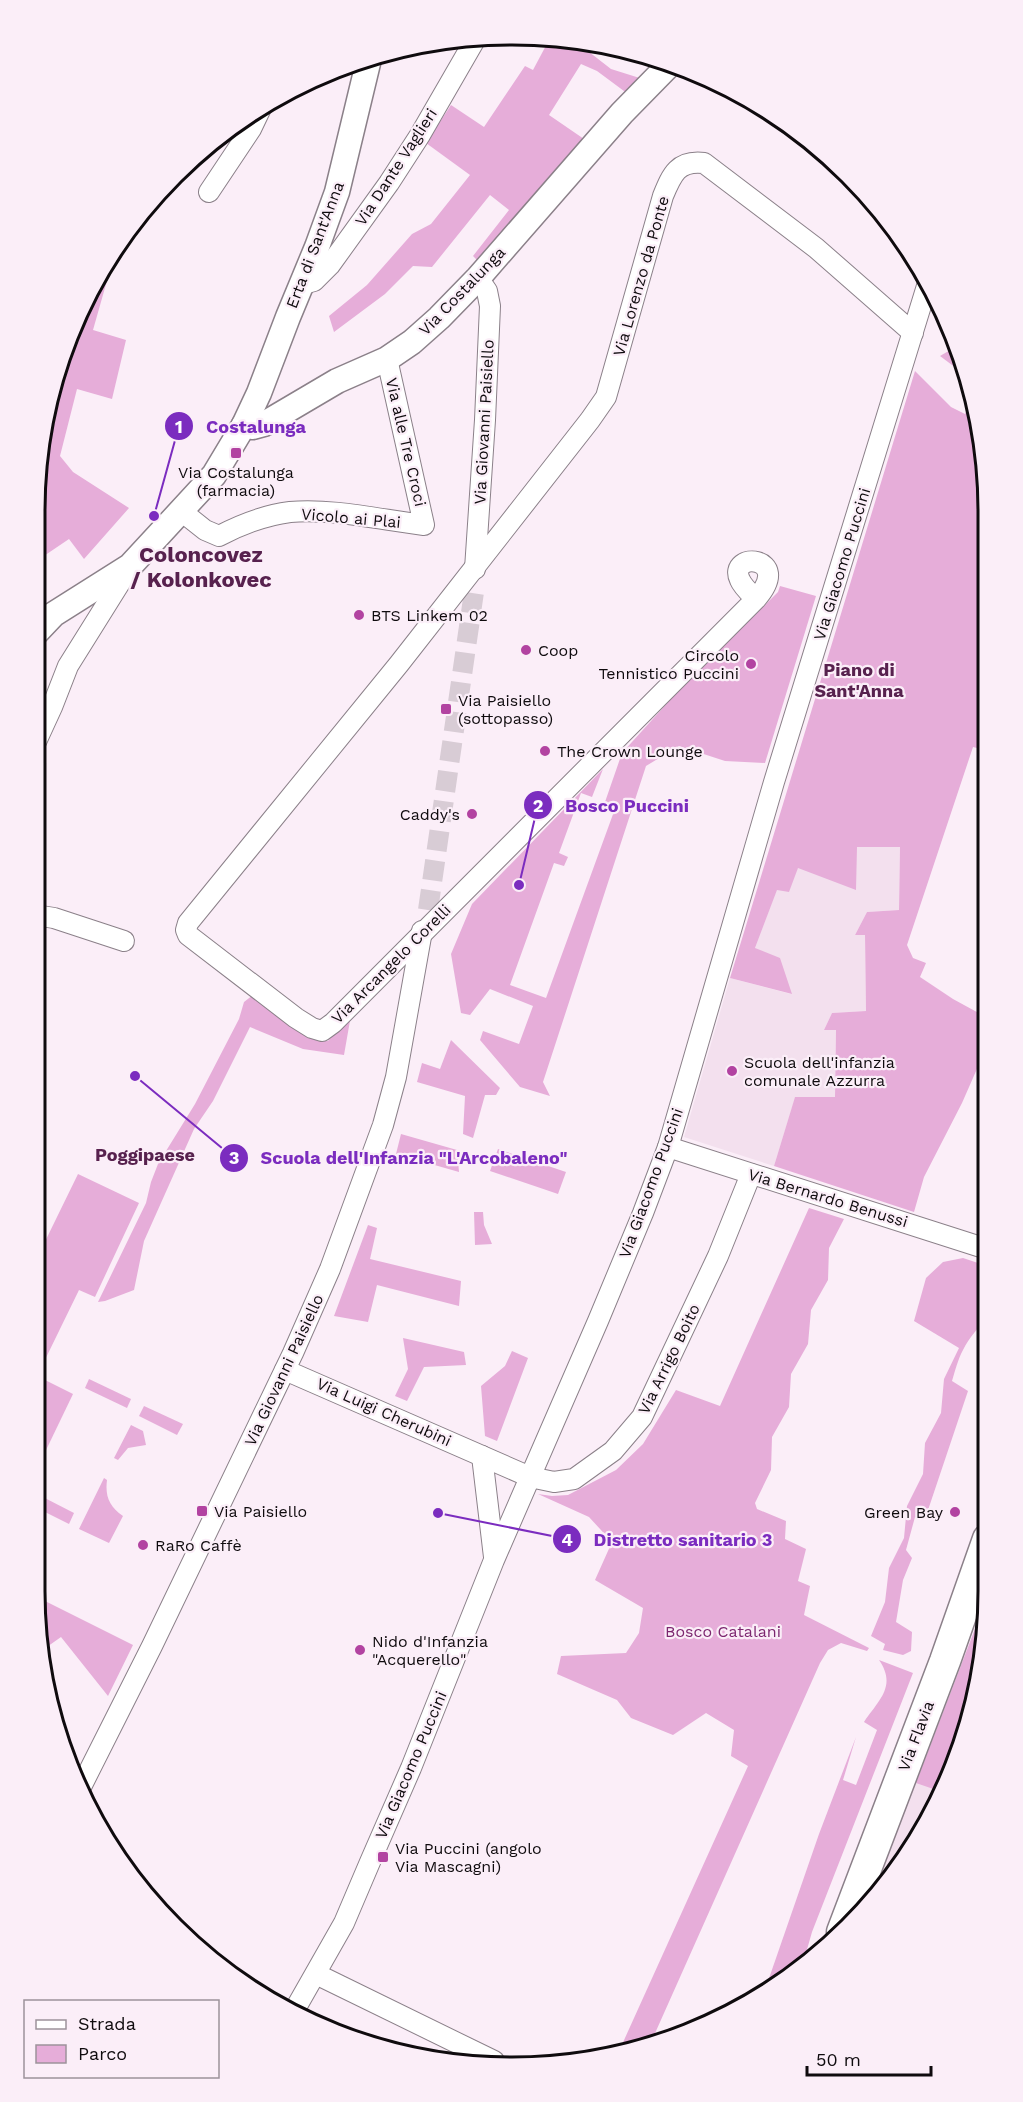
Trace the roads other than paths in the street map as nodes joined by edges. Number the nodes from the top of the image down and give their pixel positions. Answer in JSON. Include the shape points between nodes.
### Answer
{"nodes":[{"id":1,"x":471,"y":47,"type":"edge"},
{"id":2,"x":367,"y":69,"type":"edge"},
{"id":3,"x":663,"y":71,"type":"edge"},
{"id":4,"x":254,"y":123,"type":"edge"},
{"id":5,"x":208,"y":192,"type":"dead end"},
{"id":6,"x":478,"y":278,"type":"junction"},
{"id":7,"x":303,"y":284,"type":"junction"},
{"id":8,"x":924,"y":294,"type":"edge"},
{"id":9,"x":913,"y":333,"type":"junction"},
{"id":10,"x":387,"y":358,"type":"junction"},
{"id":11,"x":244,"y":426,"type":"junction"},
{"id":12,"x":182,"y":511,"type":"junction"},
{"id":13,"x":424,"y":525,"type":"joint"},
{"id":14,"x":130,"y":566,"type":"junction"},
{"id":15,"x":473,"y":582,"type":"junction"},
{"id":16,"x":756,"y":599,"type":"dead end"},
{"id":17,"x":45,"y":623,"type":"edge"},
{"id":18,"x":45,"y":721,"type":"edge"},
{"id":19,"x":45,"y":917,"type":"edge"},
{"id":20,"x":424,"y":920,"type":"junction"},
{"id":21,"x":124,"y":941,"type":"dead end"},
{"id":22,"x":668,"y":1147,"type":"junction"},
{"id":23,"x":751,"y":1174,"type":"junction"},
{"id":24,"x":978,"y":1246,"type":"edge"},
{"id":25,"x":285,"y":1370,"type":"junction"},
{"id":26,"x":482,"y":1456,"type":"junction"},
{"id":27,"x":530,"y":1477,"type":"junction"},
{"id":28,"x":494,"y":1560,"type":"junction"},
{"id":29,"x":978,"y":1567,"type":"edge"},
{"id":30,"x":85,"y":1779,"type":"edge"},
{"id":31,"x":850,"y":1910,"type":"edge"},
{"id":32,"x":316,"y":1974,"type":"junction"},
{"id":33,"x":298,"y":2005,"type":"edge"},
{"id":34,"x":484,"y":2056,"type":"edge"}],
"edges":[{"from":1,"to":7,"type":"street","name":"Via Dante Vaglieri","via":[[420,135],[330,265],[314,281]]},
{"from":2,"to":7,"type":"street","name":"Erta di Sant'Anna","via":[[337,192]]},
{"from":3,"to":6,"type":"street","name":"Via Costalunga"},
{"from":4,"to":5,"type":"street"},
{"from":6,"to":10,"type":"street","name":"Via Costalunga","via":[[412,342]]},
{"from":6,"to":15,"type":"street","name":"Via Giovanni Paisiello","via":[[487,291],[490,306]]},
{"from":7,"to":11,"type":"street","name":"Erta di Sant'Anna"},
{"from":8,"to":9,"type":"street","name":"Via Giacomo Puccini"},
{"from":9,"to":15,"type":"street","name":"Via Lorenzo da Ponte","via":[[816,248],[704,163],[691,161],[680,167],[663,196],[606,397]]},
{"from":9,"to":22,"type":"street","name":"Via Giacomo Puccini","via":[[771,793]]},
{"from":10,"to":11,"type":"street","name":"Via Costalunga","via":[[337,381],[264,424]]},
{"from":10,"to":13,"type":"street","name":"Via alle Tre Croci"},
{"from":11,"to":12,"type":"street","via":[[214,475]]},
{"from":12,"to":13,"type":"street","name":"Vicolo ai Plai","via":[[219,536],[288,512],[320,512]]},
{"from":12,"to":14,"type":"street"},
{"from":14,"to":17,"type":"street"},
{"from":14,"to":18,"type":"street","via":[[68,666]]},
{"from":15,"to":20,"type":"street","name":"Via Arcangelo Corelli","via":[[385,682],[186,930],[296,1018],[322,1031],[379,975]]},
{"from":16,"to":20,"type":"street","name":"Via Arcangelo Corelli","via":[[621,736]]},
{"from":19,"to":21,"type":"street"},
{"from":20,"to":25,"type":"street","name":"Via Giovanni Paisiello","via":[[411,1004],[383,1125],[330,1269]]},
{"from":22,"to":23,"type":"street","name":"Via Bernardo Benussi"},
{"from":22,"to":27,"type":"street","name":"Via Giacomo Puccini","via":[[590,1342]]},
{"from":23,"to":24,"type":"street","name":"Via Bernardo Benussi"},
{"from":23,"to":27,"type":"street","name":"Via Arrigo Boito","via":[[714,1267],[642,1417],[613,1451],[574,1479],[554,1482]]},
{"from":25,"to":26,"type":"street","name":"Via Luigi Cherubini"},
{"from":25,"to":30,"type":"street","name":"Via Giovanni Paisiello"},
{"from":26,"to":27,"type":"street","name":"Via Luigi Cherubini"},
{"from":26,"to":28,"type":"street"},
{"from":27,"to":28,"type":"street","name":"Via Giacomo Puccini"},
{"from":28,"to":32,"type":"street","name":"Via Giacomo Puccini","via":[[344,1923]]},
{"from":29,"to":31,"type":"main road","name":"Via Flavia"},
{"from":32,"to":33,"type":"street","name":"Via Giacomo Puccini"},
{"from":32,"to":34,"type":"street"}]}
